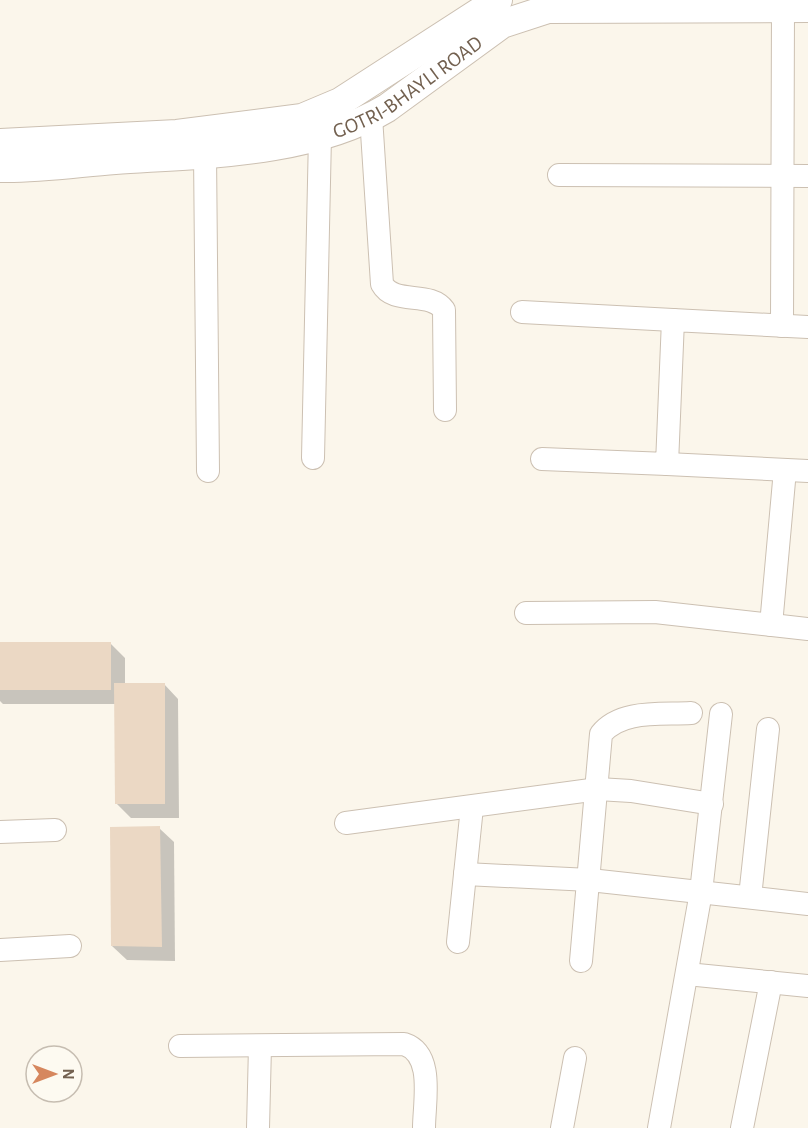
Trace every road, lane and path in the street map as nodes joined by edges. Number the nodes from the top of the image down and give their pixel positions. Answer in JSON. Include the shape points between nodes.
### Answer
{"nodes":[{"id":1,"x":498,"y":0,"type":"edge"},
{"id":2,"x":543,"y":4,"type":"edge"},
{"id":3,"x":796,"y":8,"type":"edge"},
{"id":4,"x":371,"y":117,"type":"junction"},
{"id":5,"x":320,"y":136,"type":"junction"},
{"id":6,"x":205,"y":153,"type":"junction"},
{"id":7,"x":1,"y":163,"type":"edge"},
{"id":8,"x":560,"y":175,"type":"dead end"},
{"id":9,"x":783,"y":176,"type":"junction"},
{"id":10,"x":808,"y":176,"type":"edge"},
{"id":11,"x":522,"y":312,"type":"dead end"},
{"id":12,"x":673,"y":320,"type":"junction"},
{"id":13,"x":782,"y":326,"type":"junction"},
{"id":14,"x":808,"y":327,"type":"edge"},
{"id":15,"x":446,"y":410,"type":"dead end"},
{"id":16,"x":314,"y":458,"type":"dead end"},
{"id":17,"x":542,"y":459,"type":"dead end"},
{"id":18,"x":667,"y":464,"type":"junction"},
{"id":19,"x":785,"y":470,"type":"junction"},
{"id":20,"x":208,"y":471,"type":"dead end"},
{"id":21,"x":808,"y":471,"type":"edge"},
{"id":22,"x":526,"y":612,"type":"dead end"},
{"id":23,"x":771,"y":625,"type":"junction"},
{"id":24,"x":808,"y":629,"type":"edge"},
{"id":25,"x":692,"y":713,"type":"dead end"},
{"id":26,"x":721,"y":714,"type":"dead end"},
{"id":27,"x":768,"y":729,"type":"dead end"},
{"id":28,"x":598,"y":789,"type":"junction"},
{"id":29,"x":712,"y":804,"type":"junction"},
{"id":30,"x":472,"y":807,"type":"junction"},
{"id":31,"x":346,"y":823,"type":"dead end"},
{"id":32,"x":55,"y":830,"type":"dead end"},
{"id":33,"x":0,"y":832,"type":"edge"},
{"id":34,"x":465,"y":874,"type":"junction"},
{"id":35,"x":590,"y":880,"type":"junction"},
{"id":36,"x":701,"y":892,"type":"junction"},
{"id":37,"x":750,"y":897,"type":"junction"},
{"id":38,"x":808,"y":903,"type":"edge"},
{"id":39,"x":458,"y":942,"type":"dead end"},
{"id":40,"x":70,"y":946,"type":"dead end"},
{"id":41,"x":0,"y":950,"type":"edge"},
{"id":42,"x":581,"y":961,"type":"dead end"},
{"id":43,"x":687,"y":974,"type":"junction"},
{"id":44,"x":771,"y":982,"type":"junction"},
{"id":45,"x":808,"y":986,"type":"edge"},
{"id":46,"x":180,"y":1046,"type":"dead end"},
{"id":47,"x":260,"y":1046,"type":"junction"},
{"id":48,"x":575,"y":1058,"type":"dead end"},
{"id":49,"x":258,"y":1128,"type":"edge"},
{"id":50,"x":424,"y":1128,"type":"edge"},
{"id":51,"x":562,"y":1128,"type":"edge"},
{"id":52,"x":659,"y":1128,"type":"edge"},
{"id":53,"x":742,"y":1128,"type":"edge"}],
"edges":[{"from":1,"to":7,"type":"street","name":"GOTRI-BHAYLI ROAD","via":[[340,102],[302,118]]},
{"from":2,"to":3,"type":"street","name":"GOTRI-BHAYLI ROAD"},
{"from":2,"to":4,"type":"street","name":"GOTRI-BHAYLI ROAD","via":[[502,24]]},
{"from":3,"to":9,"type":"street"},
{"from":4,"to":5,"type":"street","name":"GOTRI-BHAYLI ROAD"},
{"from":4,"to":15,"type":"street","via":[[382,284],[390,293],[433,301],[444,310]]},
{"from":5,"to":6,"type":"street","name":"GOTRI-BHAYLI ROAD"},
{"from":5,"to":16,"type":"street"},
{"from":6,"to":7,"type":"street","name":"GOTRI-BHAYLI ROAD"},
{"from":6,"to":20,"type":"street"},
{"from":8,"to":9,"type":"street"},
{"from":9,"to":10,"type":"street"},
{"from":9,"to":13,"type":"street"},
{"from":11,"to":12,"type":"street"},
{"from":12,"to":13,"type":"street"},
{"from":12,"to":18,"type":"street"},
{"from":13,"to":14,"type":"street"},
{"from":17,"to":18,"type":"street"},
{"from":18,"to":19,"type":"street"},
{"from":19,"to":21,"type":"street"},
{"from":19,"to":23,"type":"street"},
{"from":22,"to":23,"type":"street","via":[[655,612]]},
{"from":23,"to":24,"type":"street"},
{"from":25,"to":28,"type":"street","via":[[634,716],[609,724],[601,734]]},
{"from":26,"to":29,"type":"street"},
{"from":27,"to":37,"type":"street"},
{"from":28,"to":29,"type":"street","via":[[631,790]]},
{"from":28,"to":30,"type":"street"},
{"from":28,"to":35,"type":"street"},
{"from":29,"to":36,"type":"street"},
{"from":30,"to":31,"type":"street"},
{"from":30,"to":34,"type":"street"},
{"from":32,"to":33,"type":"street"},
{"from":34,"to":35,"type":"street"},
{"from":34,"to":39,"type":"street"},
{"from":35,"to":36,"type":"street"},
{"from":35,"to":42,"type":"street"},
{"from":36,"to":37,"type":"street"},
{"from":36,"to":43,"type":"street"},
{"from":37,"to":38,"type":"street"},
{"from":40,"to":41,"type":"street"},
{"from":43,"to":44,"type":"street"},
{"from":43,"to":52,"type":"street"},
{"from":44,"to":45,"type":"street"},
{"from":44,"to":53,"type":"street"},
{"from":46,"to":47,"type":"street"},
{"from":47,"to":49,"type":"street"},
{"from":47,"to":50,"type":"street","via":[[415,1047],[424,1068]]},
{"from":48,"to":51,"type":"street"}]}
